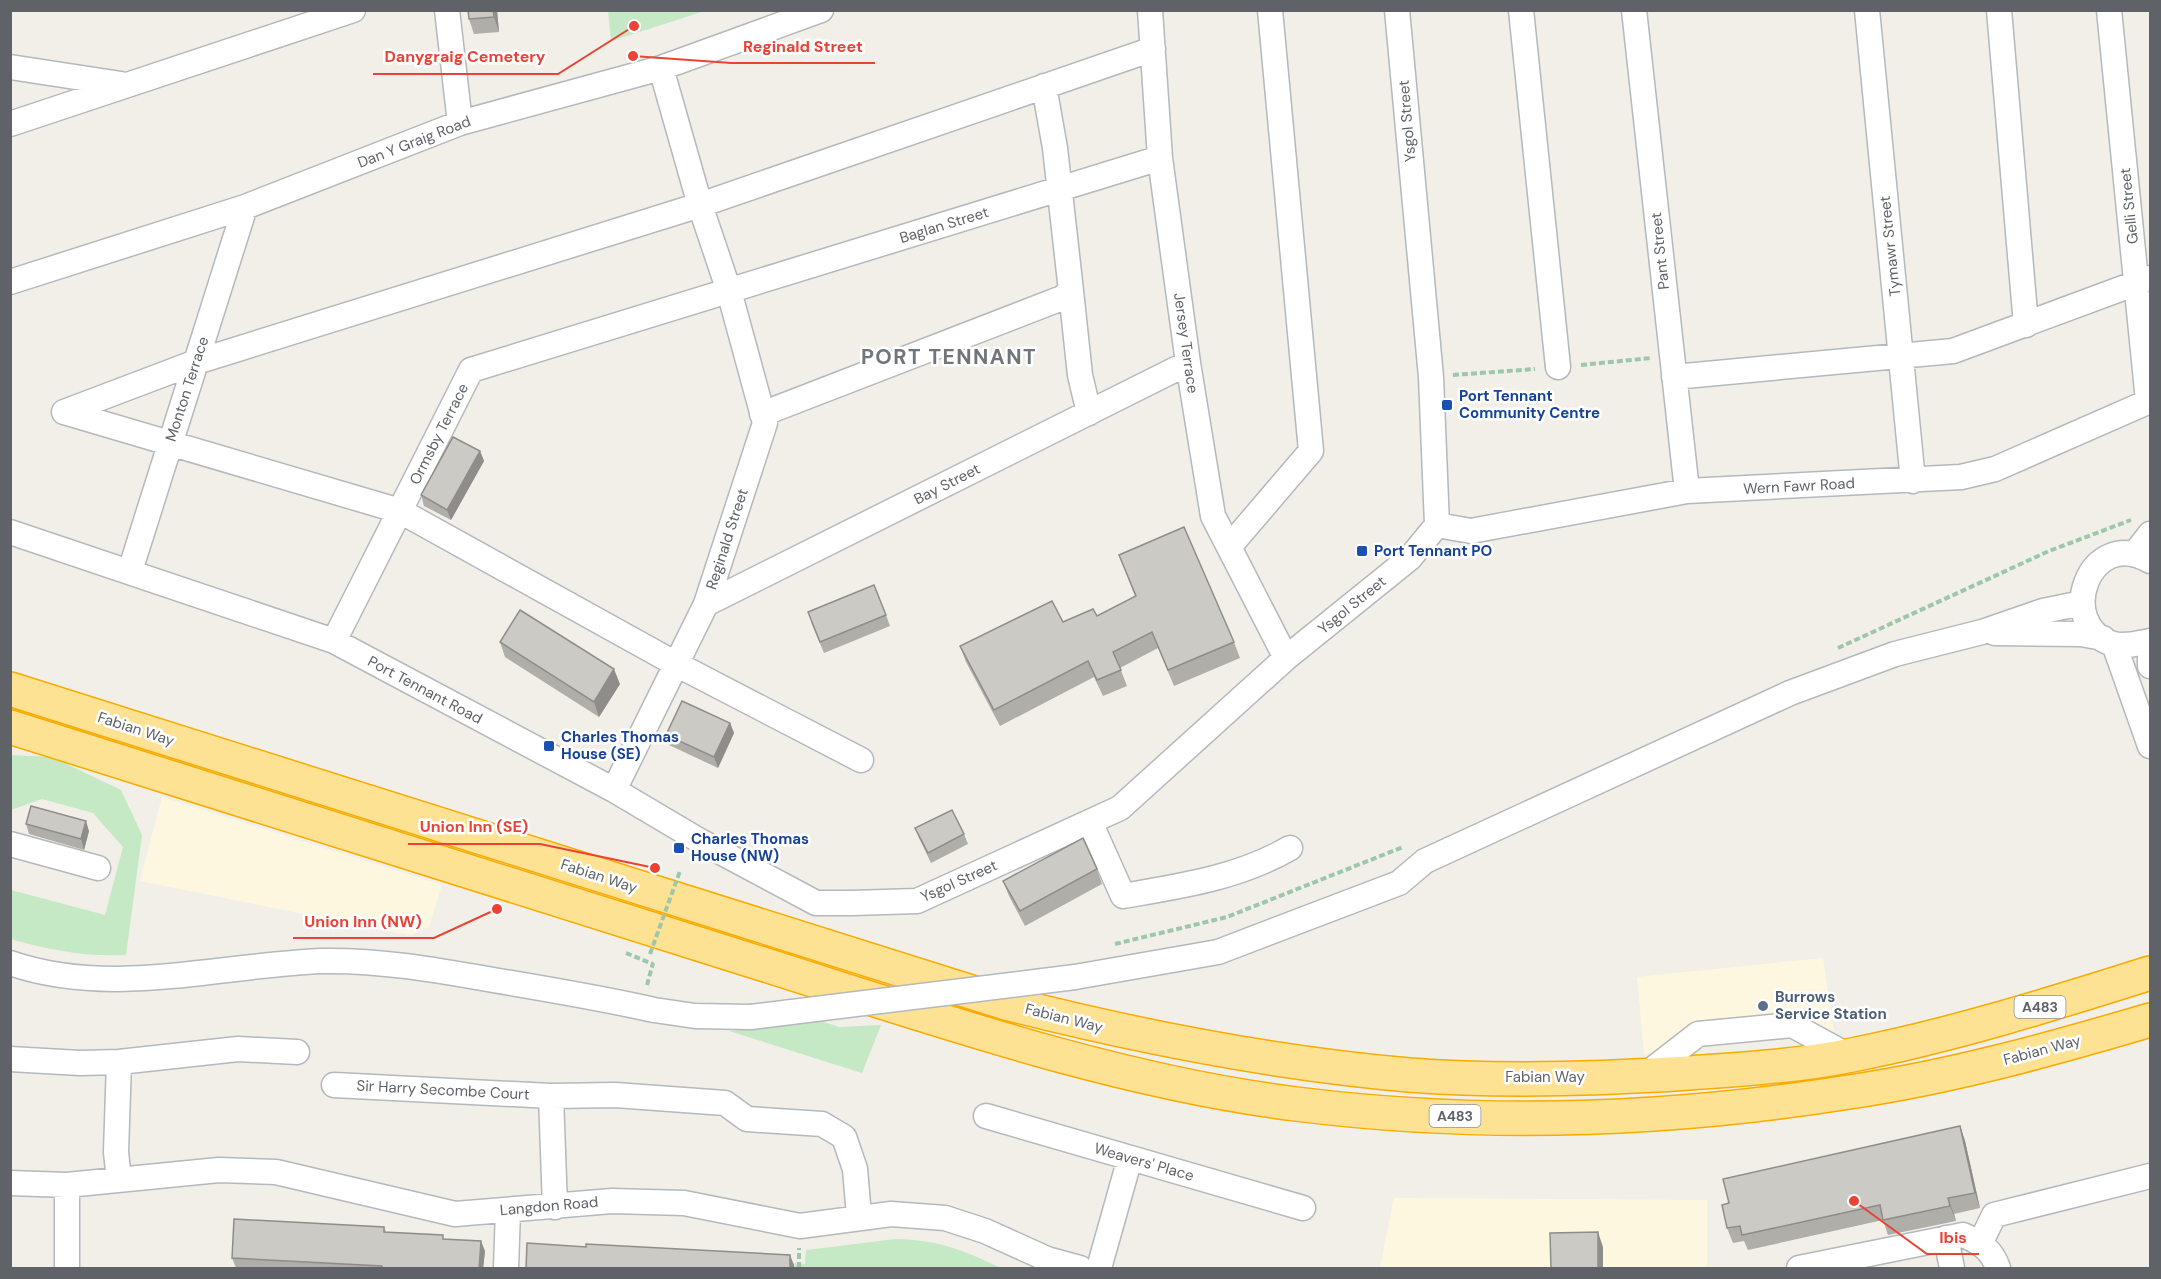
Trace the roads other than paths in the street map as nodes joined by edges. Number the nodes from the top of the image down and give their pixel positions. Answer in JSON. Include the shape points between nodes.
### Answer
{"nodes":[{"id":1,"x":353,"y":10,"type":"edge"},
{"id":2,"x":447,"y":10,"type":"edge"},
{"id":3,"x":821,"y":10,"type":"edge"},
{"id":4,"x":1150,"y":10,"type":"edge"},
{"id":5,"x":1270,"y":10,"type":"edge"},
{"id":6,"x":1397,"y":10,"type":"edge"},
{"id":7,"x":1521,"y":10,"type":"edge"},
{"id":8,"x":1634,"y":10,"type":"edge"},
{"id":9,"x":1867,"y":10,"type":"edge"},
{"id":10,"x":1999,"y":10,"type":"edge"},
{"id":11,"x":2109,"y":10,"type":"edge"},
{"id":12,"x":1153,"y":49,"type":"junction"},
{"id":13,"x":10,"y":67,"type":"edge"},
{"id":14,"x":661,"y":68,"type":"junction"},
{"id":15,"x":123,"y":85,"type":"junction"},
{"id":16,"x":1044,"y":86,"type":"junction"},
{"id":17,"x":460,"y":123,"type":"junction"},
{"id":18,"x":10,"y":124,"type":"edge"},
{"id":19,"x":1160,"y":158,"type":"junction"},
{"id":20,"x":1058,"y":190,"type":"junction"},
{"id":21,"x":700,"y":205,"type":"junction"},
{"id":22,"x":245,"y":207,"type":"junction"},
{"id":23,"x":2144,"y":281,"type":"edge"},
{"id":24,"x":10,"y":282,"type":"edge"},
{"id":25,"x":729,"y":291,"type":"junction"},
{"id":26,"x":1071,"y":291,"type":"junction"},
{"id":27,"x":2026,"y":325,"type":"junction"},
{"id":28,"x":1901,"y":355,"type":"junction"},
{"id":29,"x":196,"y":362,"type":"junction"},
{"id":30,"x":1188,"y":363,"type":"junction"},
{"id":31,"x":1558,"y":367,"type":"dead end"},
{"id":32,"x":1674,"y":376,"type":"junction"},
{"id":33,"x":2149,"y":401,"type":"edge"},
{"id":34,"x":1089,"y":413,"type":"junction"},
{"id":35,"x":762,"y":414,"type":"junction"},
{"id":36,"x":170,"y":445,"type":"junction"},
{"id":37,"x":1913,"y":481,"type":"junction"},
{"id":38,"x":1687,"y":491,"type":"junction"},
{"id":39,"x":400,"y":512,"type":"junction"},
{"id":40,"x":1437,"y":525,"type":"junction"},
{"id":41,"x":10,"y":532,"type":"edge"},
{"id":42,"x":1229,"y":547,"type":"junction"},
{"id":43,"x":2146,"y":549,"type":"edge"},
{"id":44,"x":129,"y":571,"type":"junction"},
{"id":45,"x":2082,"y":603,"type":"junction"},
{"id":46,"x":706,"y":604,"type":"junction"},
{"id":47,"x":1982,"y":632,"type":"junction"},
{"id":48,"x":334,"y":641,"type":"junction"},
{"id":49,"x":2109,"y":641,"type":"junction"},
{"id":50,"x":2151,"y":641,"type":"edge"},
{"id":51,"x":2151,"y":656,"type":"edge"},
{"id":52,"x":1286,"y":658,"type":"junction"},
{"id":53,"x":676,"y":664,"type":"junction"},
{"id":54,"x":2151,"y":666,"type":"edge"},
{"id":55,"x":10,"y":689,"type":"edge"},
{"id":56,"x":10,"y":726,"type":"edge"},
{"id":57,"x":2151,"y":746,"type":"edge"},
{"id":58,"x":861,"y":760,"type":"dead end"},
{"id":59,"x":614,"y":790,"type":"junction"},
{"id":60,"x":1090,"y":822,"type":"junction"},
{"id":61,"x":10,"y":844,"type":"edge"},
{"id":62,"x":1290,"y":848,"type":"dead end"},
{"id":63,"x":98,"y":868,"type":"dead end"},
{"id":64,"x":816,"y":903,"type":"joint"},
{"id":65,"x":10,"y":963,"type":"edge"},
{"id":66,"x":2151,"y":973,"type":"edge"},
{"id":67,"x":2151,"y":1020,"type":"edge"},
{"id":68,"x":297,"y":1052,"type":"dead end"},
{"id":69,"x":10,"y":1059,"type":"edge"},
{"id":70,"x":118,"y":1062,"type":"junction"},
{"id":71,"x":334,"y":1085,"type":"dead end"},
{"id":72,"x":551,"y":1096,"type":"junction"},
{"id":73,"x":986,"y":1116,"type":"dead end"},
{"id":74,"x":1130,"y":1158,"type":"junction"},
{"id":75,"x":2151,"y":1176,"type":"edge"},
{"id":76,"x":119,"y":1180,"type":"junction"},
{"id":77,"x":10,"y":1183,"type":"edge"},
{"id":78,"x":67,"y":1185,"type":"junction"},
{"id":79,"x":555,"y":1207,"type":"junction"},
{"id":80,"x":1303,"y":1208,"type":"dead end"},
{"id":81,"x":508,"y":1210,"type":"junction"},
{"id":82,"x":859,"y":1216,"type":"junction"},
{"id":83,"x":1946,"y":1238,"type":"junction"},
{"id":84,"x":1982,"y":1242,"type":"junction"},
{"id":85,"x":1896,"y":1259,"type":"edge"},
{"id":86,"x":1045,"y":1264,"type":"edge"},
{"id":87,"x":1842,"y":1264,"type":"edge"},
{"id":88,"x":67,"y":1269,"type":"edge"},
{"id":89,"x":506,"y":1269,"type":"edge"},
{"id":90,"x":1080,"y":1269,"type":"edge"},
{"id":91,"x":1099,"y":1269,"type":"edge"},
{"id":92,"x":1799,"y":1269,"type":"edge"},
{"id":93,"x":1952,"y":1269,"type":"edge"},
{"id":94,"x":1998,"y":1269,"type":"edge"}],
"edges":[{"from":1,"to":15,"type":"street"},
{"from":2,"to":17,"type":"street"},
{"from":3,"to":14,"type":"street","name":"Dan Y Graig Road"},
{"from":4,"to":12,"type":"street","name":"Jersey Terrace"},
{"from":5,"to":42,"type":"street","via":[[1311,452]]},
{"from":6,"to":40,"type":"street","name":"Ysgol Street","via":[[1431,377]]},
{"from":7,"to":31,"type":"street"},
{"from":8,"to":32,"type":"street","name":"Pant Street"},
{"from":9,"to":28,"type":"street","name":"Tymawr Street"},
{"from":10,"to":27,"type":"street"},
{"from":11,"to":23,"type":"street","name":"Gelli Street"},
{"from":12,"to":16,"type":"street"},
{"from":12,"to":19,"type":"street","name":"Jersey Terrace"},
{"from":13,"to":15,"type":"street"},
{"from":14,"to":17,"type":"street","name":"Dan Y Graig Road"},
{"from":14,"to":21,"type":"street","name":"Reginald Street"},
{"from":15,"to":18,"type":"street"},
{"from":16,"to":20,"type":"street"},
{"from":16,"to":21,"type":"street"},
{"from":17,"to":22,"type":"street","name":"Dan Y Graig Road"},
{"from":19,"to":20,"type":"street","name":"Baglan Street"},
{"from":19,"to":30,"type":"street","name":"Jersey Terrace"},
{"from":20,"to":25,"type":"street","name":"Baglan Street"},
{"from":20,"to":26,"type":"street"},
{"from":21,"to":25,"type":"street","name":"Reginald Street"},
{"from":21,"to":29,"type":"street"},
{"from":22,"to":24,"type":"street","name":"Dan Y Graig Road"},
{"from":22,"to":29,"type":"street","name":"Monton Terrace"},
{"from":23,"to":27,"type":"street"},
{"from":23,"to":33,"type":"street","name":"Gelli Street"},
{"from":25,"to":35,"type":"street","name":"Reginald Street"},
{"from":25,"to":39,"type":"street","name":"Ormsby Terrace","via":[[471,370]]},
{"from":26,"to":34,"type":"street","via":[[1080,375]]},
{"from":26,"to":35,"type":"street","via":[[940,348]]},
{"from":27,"to":28,"type":"street","via":[[1953,351]]},
{"from":28,"to":32,"type":"street"},
{"from":28,"to":37,"type":"street","name":"Tymawr Street"},
{"from":29,"to":36,"type":"street","name":"Monton Terrace"},
{"from":29,"to":36,"type":"street","via":[[64,412]]},
{"from":30,"to":34,"type":"street","name":"Bay Street"},
{"from":30,"to":42,"type":"street","name":"Jersey Terrace","via":[[1213,516]]},
{"from":32,"to":38,"type":"street","name":"Pant Street"},
{"from":33,"to":37,"type":"street","name":"Wern Fawr Road","via":[[1995,469]]},
{"from":34,"to":46,"type":"street","name":"Bay Street"},
{"from":35,"to":46,"type":"street","name":"Reginald Street","via":[[765,423]]},
{"from":36,"to":39,"type":"street"},
{"from":36,"to":44,"type":"street","name":"Monton Terrace"},
{"from":37,"to":38,"type":"street","name":"Wern Fawr Road"},
{"from":38,"to":40,"type":"street","name":"Wern Fawr Road","via":[[1471,531]]},
{"from":39,"to":48,"type":"street","name":"Ormsby Terrace"},
{"from":39,"to":53,"type":"street"},
{"from":40,"to":52,"type":"street","name":"Ysgol Street","via":[[1410,558]]},
{"from":41,"to":44,"type":"street","name":"Port Tennant Road"},
{"from":42,"to":52,"type":"street","name":"Jersey Terrace"},
{"from":43,"to":45,"type":"street","via":[[2115,554],[2095,566],[2086,580]]},
{"from":44,"to":48,"type":"street","name":"Port Tennant Road"},
{"from":45,"to":47,"type":"street","via":[[2043,611]]},
{"from":45,"to":49,"type":"street","via":[[2092,629]]},
{"from":46,"to":53,"type":"street","name":"Reginald Street"},
{"from":47,"to":49,"type":"street","via":[[2081,634]]},
{"from":47,"to":65,"type":"street","bridge":true,"via":[[1894,654],[1790,693],[1425,861],[1399,883],[1218,952],[1075,977],[751,1017],[694,1016],[654,1010],[398,964],[322,961],[129,979],[46,974]]},
{"from":48,"to":59,"type":"street","name":"Port Tennant Road"},
{"from":49,"to":50,"type":"street","via":[[2129,645]]},
{"from":49,"to":57,"type":"street"},
{"from":51,"to":54,"type":"street"},
{"from":52,"to":60,"type":"street","name":"Ysgol Street","via":[[1120,808]]},
{"from":53,"to":58,"type":"street"},
{"from":53,"to":59,"type":"street","name":"Reginald Street"},
{"from":55,"to":66,"type":"highway","name":"Fabian Way","number":"A483","via":[[1006,1003],[1149,1038],[1269,1059],[1410,1075],[1527,1079],[1749,1068],[1849,1056],[1971,1027]]},
{"from":56,"to":67,"type":"highway","name":"Fabian Way","number":"A483","via":[[969,1028],[1152,1077],[1293,1104],[1434,1116],[1650,1115],[1849,1092],[1994,1063]]},
{"from":59,"to":64,"type":"street","name":"Port Tennant Road"},
{"from":60,"to":62,"type":"street","via":[[1123,896],[1224,876]]},
{"from":60,"to":64,"type":"street","name":"Ysgol Street","via":[[917,901]]},
{"from":61,"to":63,"type":"street"},
{"from":68,"to":70,"type":"street","via":[[238,1049]]},
{"from":69,"to":70,"type":"street"},
{"from":70,"to":76,"type":"street"},
{"from":71,"to":72,"type":"street","name":"Sir Harry Secombe Court"},
{"from":72,"to":79,"type":"street","name":"Sir Harry Secombe Court"},
{"from":72,"to":82,"type":"street","name":"Sir Harry Secombe Court","via":[[615,1095],[725,1103],[747,1119],[822,1124],[844,1137],[855,1169]]},
{"from":73,"to":74,"type":"street","name":"Weavers' Place"},
{"from":74,"to":80,"type":"street","name":"Weavers' Place"},
{"from":74,"to":91,"type":"street"},
{"from":75,"to":84,"type":"street","via":[[1994,1215]]},
{"from":76,"to":78,"type":"street","name":"Langdon Road"},
{"from":76,"to":81,"type":"street","name":"Langdon Road","via":[[219,1170],[276,1172],[455,1214]]},
{"from":77,"to":78,"type":"street","name":"Langdon Road"},
{"from":78,"to":88,"type":"street"},
{"from":79,"to":81,"type":"street","name":"Langdon Road"},
{"from":79,"to":82,"type":"street","name":"Langdon Road","via":[[612,1201],[684,1203],[800,1226]]},
{"from":81,"to":89,"type":"street"},
{"from":82,"to":86,"type":"street","name":"Langdon Road","via":[[945,1218],[985,1231]]},
{"from":83,"to":84,"type":"street","via":[[1963,1235]]},
{"from":83,"to":85,"type":"street"},
{"from":83,"to":93,"type":"street"},
{"from":84,"to":94,"type":"street"},
{"from":85,"to":87,"type":"street"},
{"from":86,"to":90,"type":"street","name":"Langdon Road"},
{"from":87,"to":92,"type":"street"}]}
